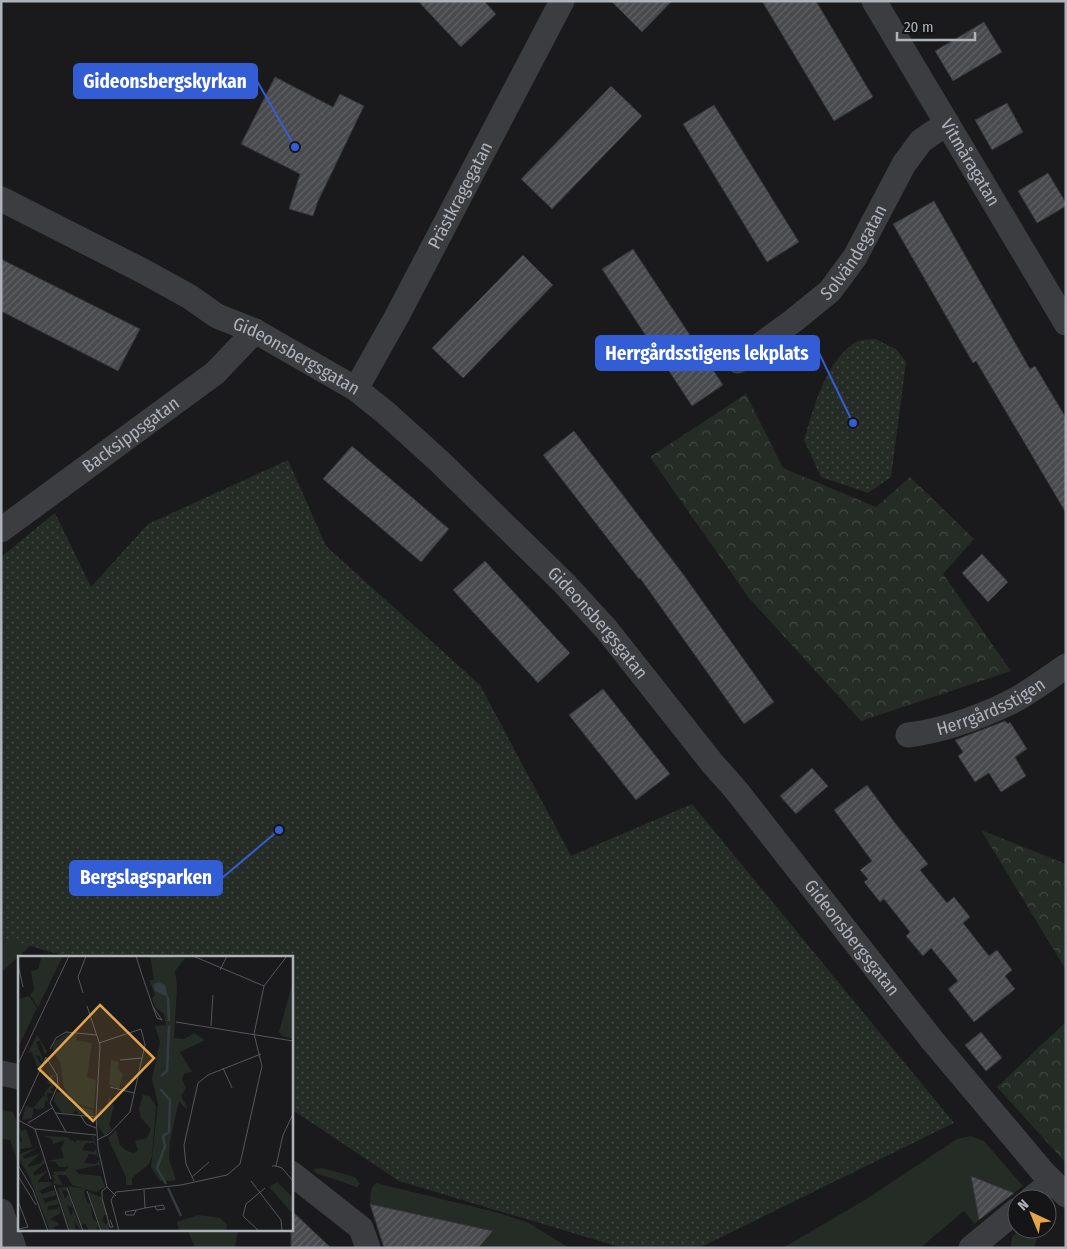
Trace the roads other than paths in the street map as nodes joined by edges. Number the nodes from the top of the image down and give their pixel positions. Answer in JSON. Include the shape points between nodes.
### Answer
{"nodes":[{"id":1,"x":562,"y":1,"type":"edge"},
{"id":2,"x":874,"y":1,"type":"edge"},
{"id":3,"x":947,"y":123,"type":"junction"},
{"id":4,"x":1,"y":199,"type":"edge"},
{"id":5,"x":1066,"y":323,"type":"edge"},
{"id":6,"x":255,"y":331,"type":"junction"},
{"id":7,"x":738,"y":361,"type":"dead end"},
{"id":8,"x":356,"y":389,"type":"junction"},
{"id":9,"x":1,"y":530,"type":"edge"},
{"id":10,"x":1066,"y":666,"type":"edge"},
{"id":11,"x":908,"y":735,"type":"dead end"},
{"id":12,"x":1,"y":1073,"type":"edge"},
{"id":13,"x":18,"y":1077,"type":"edge"},
{"id":14,"x":292,"y":1174,"type":"edge"},
{"id":15,"x":1059,"y":1188,"type":"edge"},
{"id":16,"x":1,"y":1211,"type":"edge"},
{"id":17,"x":1007,"y":1218,"type":"edge"},
{"id":18,"x":14,"y":1248,"type":"edge"},
{"id":19,"x":368,"y":1248,"type":"edge"},
{"id":20,"x":971,"y":1248,"type":"edge"}],
"edges":[{"from":1,"to":8,"type":"street","name":"Prästkragegatan","via":[[402,308]]},
{"from":2,"to":3,"type":"street","name":"Vitmåragatan"},
{"from":3,"to":5,"type":"street","name":"Vitmåragatan"},
{"from":3,"to":7,"type":"street","name":"Solvändegatan","via":[[921,140],[915,148],[855,257],[830,291]]},
{"from":4,"to":6,"type":"street","name":"Gideonsbergsgatan","via":[[151,275],[217,316]]},
{"from":6,"to":8,"type":"street","name":"Gideonsbergsgatan"},
{"from":6,"to":9,"type":"street","name":"Backsippsgatan","via":[[214,373]]},
{"from":8,"to":15,"type":"street","name":"Gideonsbergsgatan","via":[[439,461],[564,583],[607,630],[932,1040]]},
{"from":10,"to":11,"type":"street","name":"Herrgårdsstigen","via":[[1008,703],[955,724]]},
{"from":12,"to":13,"type":"street"},
{"from":14,"to":19,"type":"street","via":[[361,1228]]},
{"from":16,"to":18,"type":"street"},
{"from":17,"to":20,"type":"street"}]}
